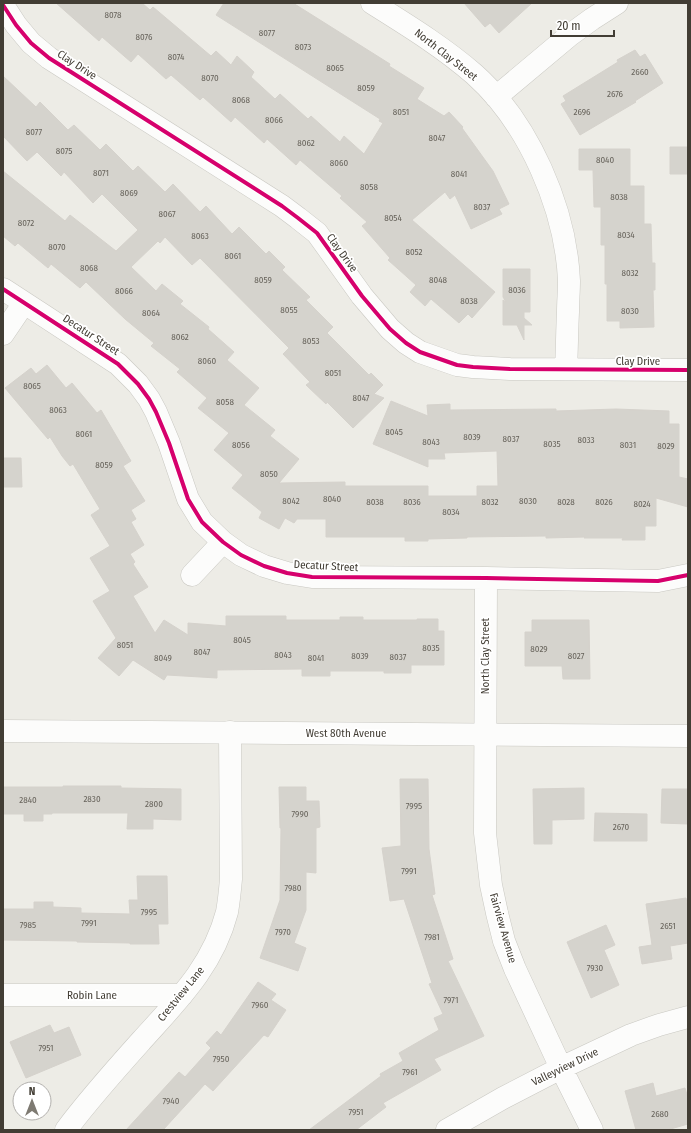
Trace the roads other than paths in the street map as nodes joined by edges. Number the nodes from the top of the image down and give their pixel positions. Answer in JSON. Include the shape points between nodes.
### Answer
{"nodes":[{"id":1,"x":372,"y":3,"type":"edge"},
{"id":2,"x":617,"y":3,"type":"edge"},
{"id":3,"x":3,"y":5,"type":"edge"},
{"id":4,"x":496,"y":98,"type":"junction"},
{"id":5,"x":3,"y":289,"type":"edge"},
{"id":6,"x":24,"y":303,"type":"junction"},
{"id":7,"x":3,"y":334,"type":"edge"},
{"id":8,"x":566,"y":369,"type":"junction"},
{"id":9,"x":688,"y":370,"type":"edge"},
{"id":10,"x":223,"y":542,"type":"junction"},
{"id":11,"x":192,"y":575,"type":"dead end"},
{"id":12,"x":688,"y":575,"type":"edge"},
{"id":13,"x":486,"y":578,"type":"junction"},
{"id":14,"x":3,"y":731,"type":"edge"},
{"id":15,"x":230,"y":732,"type":"junction"},
{"id":16,"x":485,"y":734,"type":"junction"},
{"id":17,"x":688,"y":736,"type":"edge"},
{"id":18,"x":3,"y":995,"type":"edge"},
{"id":19,"x":182,"y":995,"type":"junction"},
{"id":20,"x":688,"y":1017,"type":"edge"},
{"id":21,"x":561,"y":1068,"type":"junction"},
{"id":22,"x":66,"y":1130,"type":"edge"},
{"id":23,"x":447,"y":1130,"type":"edge"},
{"id":24,"x":592,"y":1130,"type":"edge"}],
"edges":[{"from":1,"to":4,"type":"street","name":"North Clay Street","via":[[427,38],[474,75]]},
{"from":2,"to":4,"type":"street","via":[[570,35]]},
{"from":3,"to":8,"type":"street","name":"Clay Drive","via":[[31,43],[49,58],[282,206],[317,233],[362,296],[390,329],[410,346],[457,365],[510,369]]},
{"from":4,"to":8,"type":"street","name":"North Clay Street","via":[[517,126],[539,164],[559,218],[569,282]]},
{"from":5,"to":6,"type":"street","name":"Decatur Street"},
{"from":6,"to":7,"type":"street"},
{"from":6,"to":10,"type":"street","name":"Decatur Street","via":[[118,364],[138,384],[156,412],[188,499],[202,522]]},
{"from":8,"to":9,"type":"street","name":"Clay Drive"},
{"from":10,"to":11,"type":"street"},
{"from":10,"to":13,"type":"street","name":"Decatur Street","via":[[241,555],[264,566],[312,577]]},
{"from":12,"to":13,"type":"street","name":"Decatur Street","via":[[658,581]]},
{"from":13,"to":16,"type":"street","name":"North Clay Street"},
{"from":14,"to":15,"type":"street","name":"West 80th Avenue"},
{"from":15,"to":16,"type":"street","name":"West 80th Avenue"},
{"from":15,"to":19,"type":"street","name":"Crestview Lane","via":[[231,879],[227,912],[210,956]]},
{"from":16,"to":17,"type":"street","name":"West 80th Avenue"},
{"from":16,"to":21,"type":"street","name":"Fairview Avenue","via":[[485,833],[497,913],[504,941]]},
{"from":18,"to":19,"type":"street","name":"Robin Lane"},
{"from":19,"to":22,"type":"street","name":"Crestview Lane"},
{"from":20,"to":21,"type":"street","name":"Valleyview Drive","via":[[631,1035]]},
{"from":21,"to":23,"type":"street","name":"Valleyview Drive"},
{"from":21,"to":24,"type":"street","name":"Fairview Avenue"}]}
